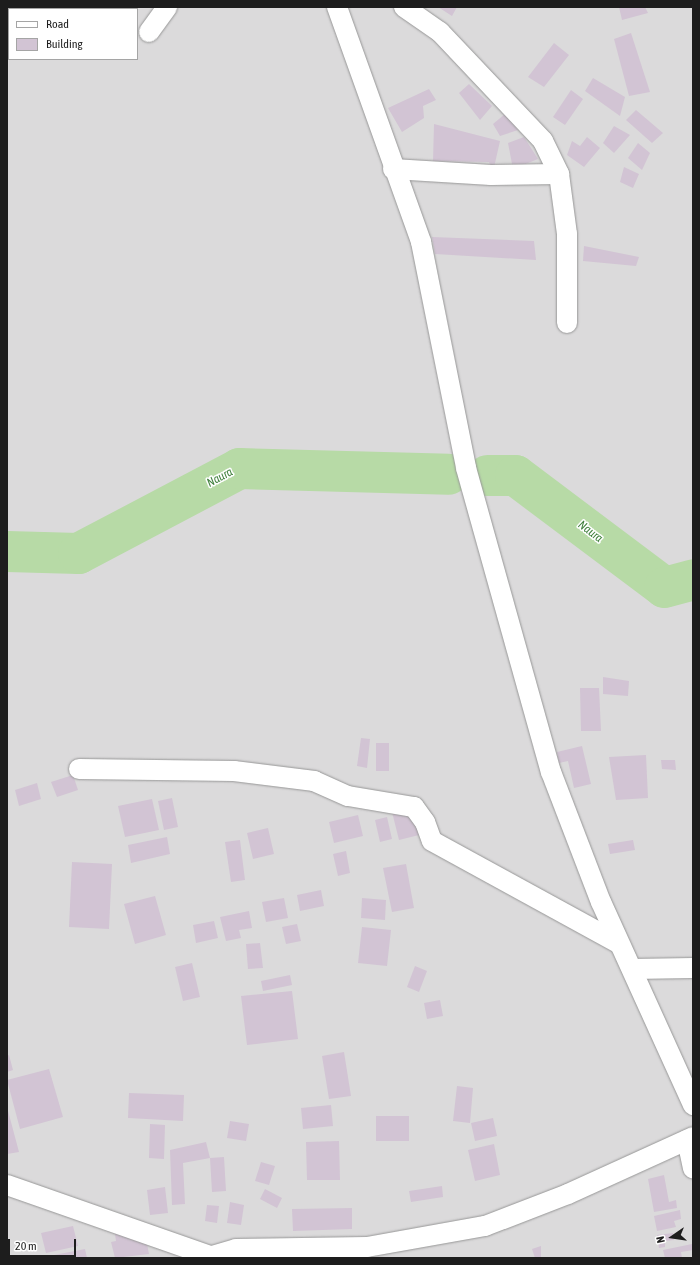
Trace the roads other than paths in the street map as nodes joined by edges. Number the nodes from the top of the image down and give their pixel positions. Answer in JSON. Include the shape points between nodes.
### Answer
{"nodes":[{"id":1,"x":167,"y":7,"type":"edge"},
{"id":2,"x":337,"y":7,"type":"edge"},
{"id":3,"x":404,"y":7,"type":"edge"},
{"id":4,"x":149,"y":32,"type":"dead end"},
{"id":5,"x":394,"y":169,"type":"junction"},
{"id":6,"x":559,"y":174,"type":"junction"},
{"id":7,"x":567,"y":323,"type":"dead end"},
{"id":8,"x":79,"y":769,"type":"dead end"},
{"id":9,"x":618,"y":942,"type":"junction"},
{"id":10,"x":693,"y":968,"type":"edge"},
{"id":11,"x":632,"y":969,"type":"junction"},
{"id":12,"x":693,"y":1105,"type":"edge"},
{"id":13,"x":690,"y":1138,"type":"edge"},
{"id":14,"x":693,"y":1168,"type":"edge"},
{"id":15,"x":7,"y":1185,"type":"edge"},
{"id":16,"x":208,"y":1257,"type":"edge"}],
"edges":[{"from":1,"to":4,"type":"street"},
{"from":2,"to":5,"type":"street"},
{"from":3,"to":6,"type":"street","via":[[440,32],[470,61],[543,141]]},
{"from":5,"to":6,"type":"street","via":[[490,175]]},
{"from":5,"to":9,"type":"street","via":[[424,255],[459,441],[520,652],[540,738],[563,808]]},
{"from":6,"to":7,"type":"street","via":[[567,234]]},
{"from":8,"to":9,"type":"street","via":[[234,772],[314,780],[354,798],[414,808],[426,822],[432,841]]},
{"from":9,"to":11,"type":"street"},
{"from":10,"to":11,"type":"street"},
{"from":11,"to":12,"type":"street"},
{"from":13,"to":14,"type":"street"},
{"from":13,"to":16,"type":"street","via":[[485,1226],[367,1247],[236,1249]]},
{"from":15,"to":16,"type":"street"}]}
